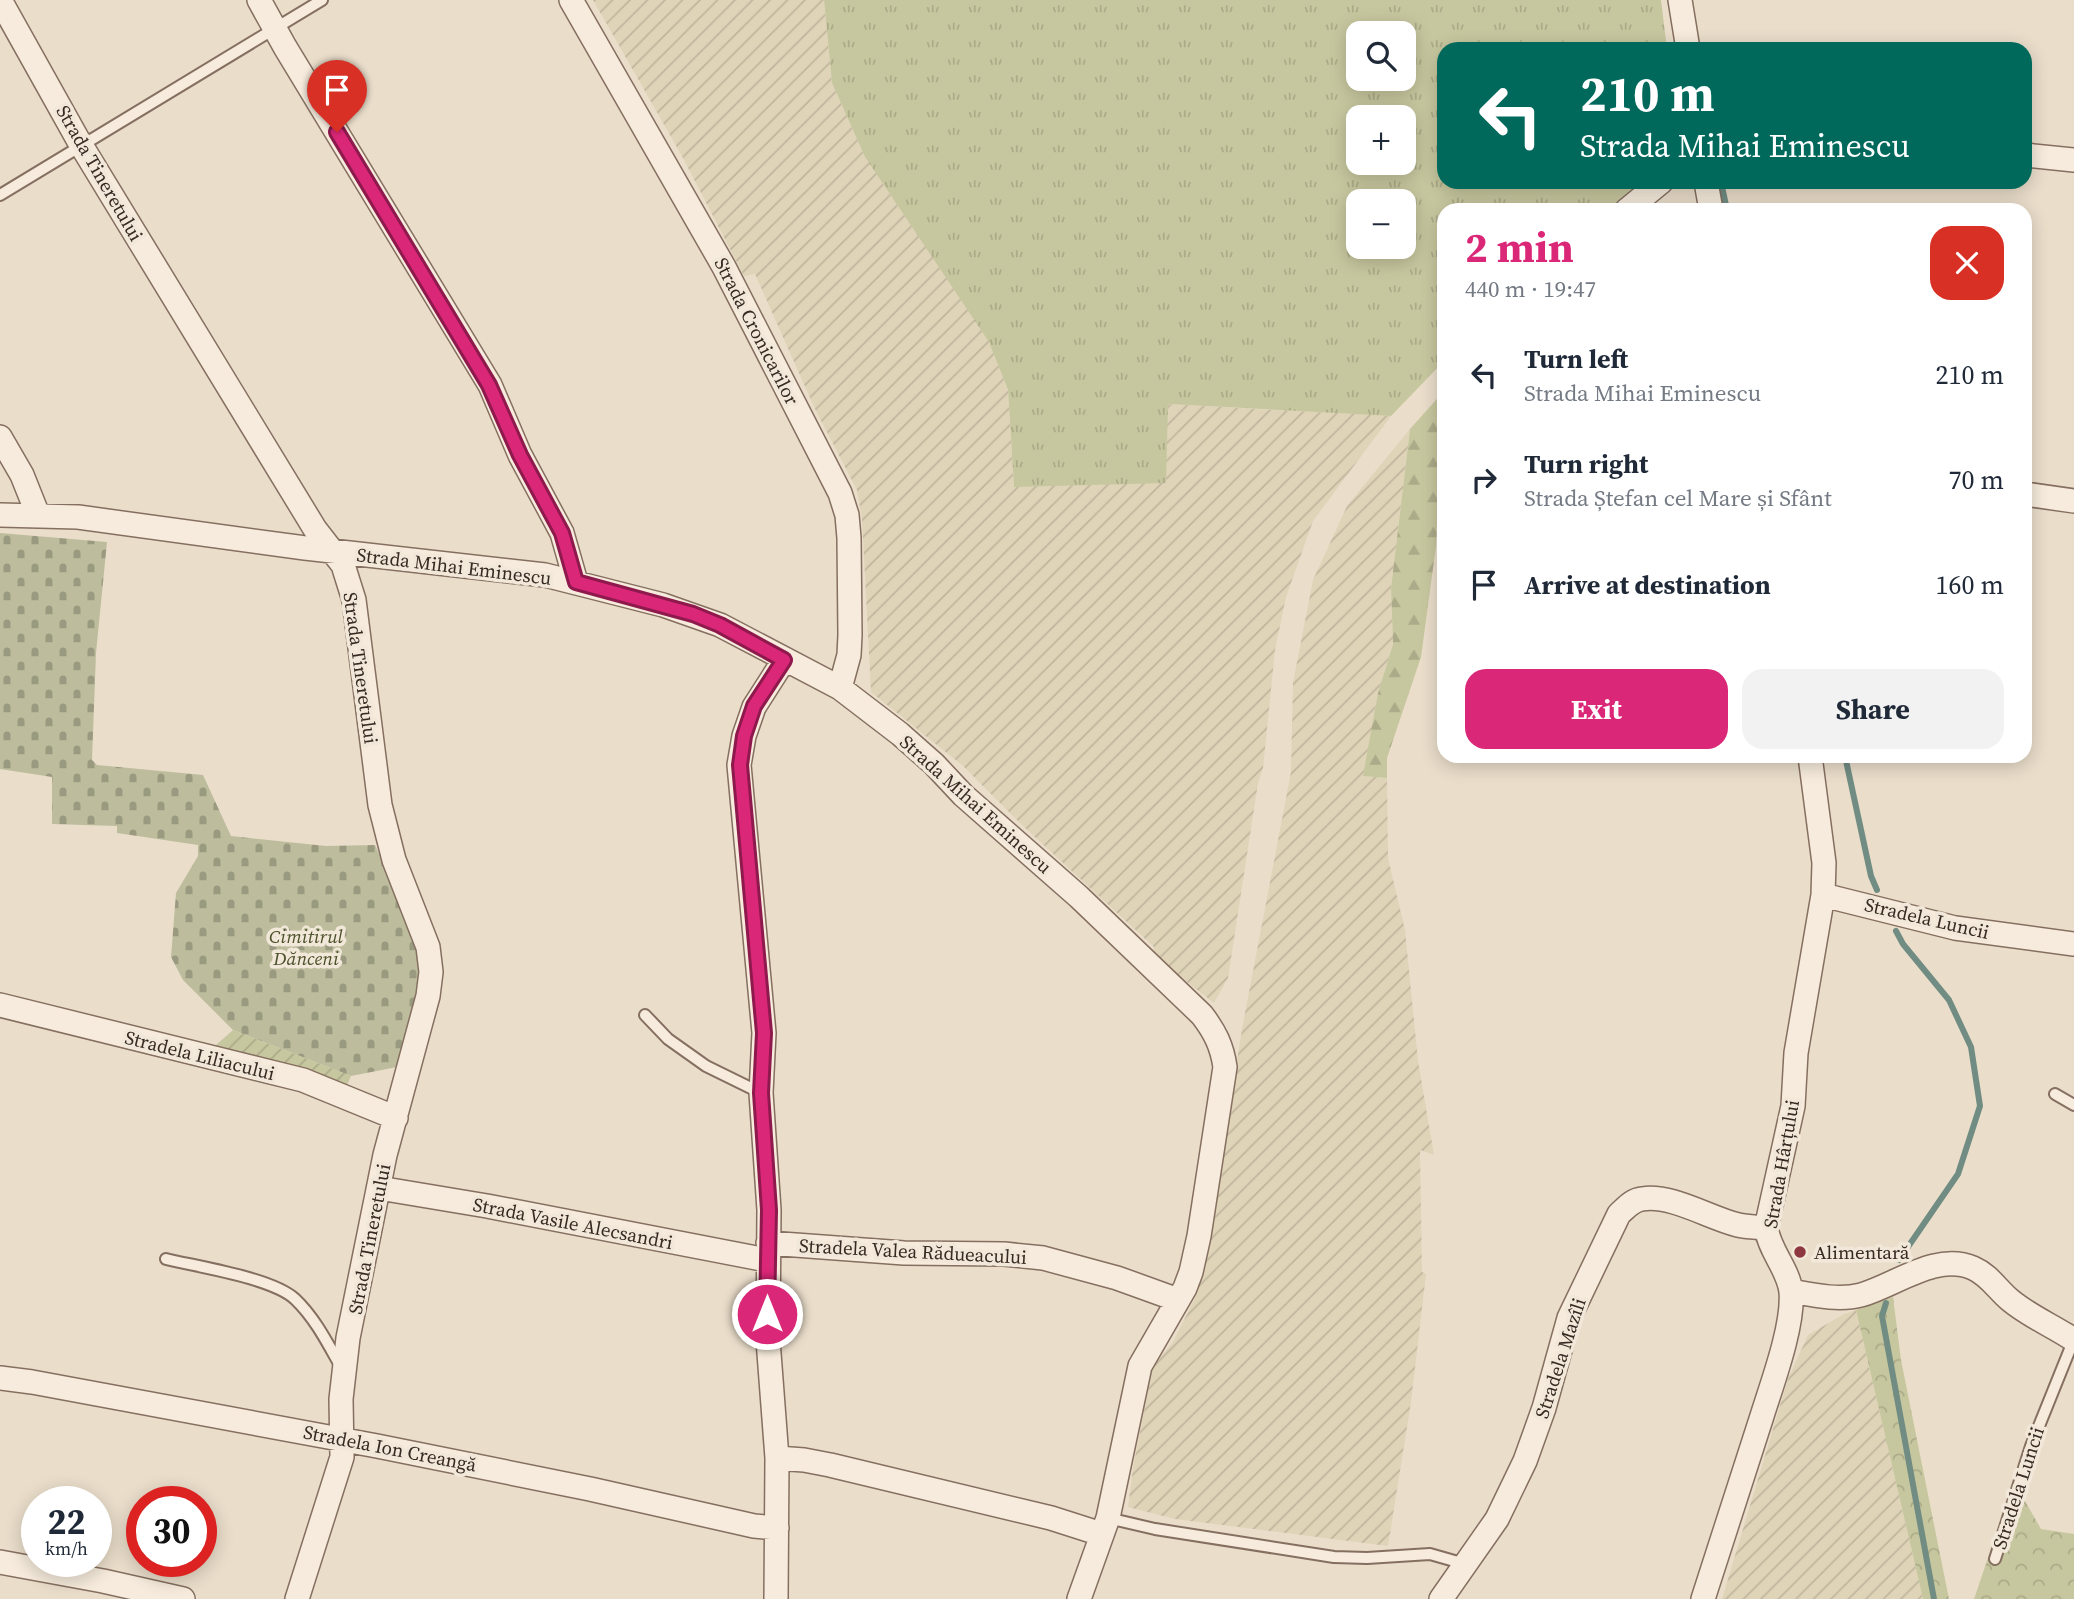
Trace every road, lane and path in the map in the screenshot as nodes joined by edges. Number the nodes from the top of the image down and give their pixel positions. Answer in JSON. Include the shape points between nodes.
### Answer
{"nodes":[{"id":1,"x":0,"y":0,"type":"edge"},
{"id":2,"x":259,"y":0,"type":"edge"},
{"id":3,"x":322,"y":0,"type":"edge"},
{"id":4,"x":571,"y":0,"type":"edge"},
{"id":5,"x":1680,"y":0,"type":"edge"},
{"id":6,"x":275,"y":28,"type":"junction"},
{"id":7,"x":1687,"y":42,"type":"edge"},
{"id":8,"x":81,"y":145,"type":"junction"},
{"id":9,"x":2032,"y":156,"type":"edge"},
{"id":10,"x":2074,"y":160,"type":"edge"},
{"id":11,"x":1651,"y":189,"type":"edge"},
{"id":12,"x":0,"y":195,"type":"edge"},
{"id":13,"x":1636,"y":203,"type":"edge"},
{"id":14,"x":0,"y":437,"type":"edge"},
{"id":15,"x":2032,"y":495,"type":"edge"},
{"id":16,"x":2074,"y":501,"type":"edge"},
{"id":17,"x":0,"y":514,"type":"edge"},
{"id":18,"x":38,"y":515,"type":"junction"},
{"id":19,"x":334,"y":552,"type":"junction"},
{"id":20,"x":576,"y":582,"type":"junction"},
{"id":21,"x":784,"y":660,"type":"junction"},
{"id":22,"x":840,"y":688,"type":"junction"},
{"id":23,"x":1811,"y":763,"type":"edge"},
{"id":24,"x":1823,"y":895,"type":"junction"},
{"id":25,"x":2074,"y":944,"type":"edge"},
{"id":26,"x":0,"y":1005,"type":"edge"},
{"id":27,"x":645,"y":1015,"type":"dead end"},
{"id":28,"x":761,"y":1093,"type":"junction"},
{"id":29,"x":2055,"y":1094,"type":"dead end"},
{"id":30,"x":2074,"y":1105,"type":"edge"},
{"id":31,"x":396,"y":1118,"type":"junction"},
{"id":32,"x":379,"y":1188,"type":"junction"},
{"id":33,"x":1766,"y":1228,"type":"junction"},
{"id":34,"x":768,"y":1252,"type":"junction"},
{"id":35,"x":166,"y":1259,"type":"dead end"},
{"id":36,"x":1791,"y":1291,"type":"junction"},
{"id":37,"x":1178,"y":1300,"type":"junction"},
{"id":38,"x":2074,"y":1339,"type":"edge"},
{"id":39,"x":344,"y":1373,"type":"junction"},
{"id":40,"x":0,"y":1378,"type":"edge"},
{"id":41,"x":342,"y":1438,"type":"junction"},
{"id":42,"x":777,"y":1458,"type":"junction"},
{"id":43,"x":1105,"y":1526,"type":"junction"},
{"id":44,"x":777,"y":1528,"type":"junction"},
{"id":45,"x":1995,"y":1559,"type":"dead end"},
{"id":46,"x":0,"y":1562,"type":"edge"},
{"id":47,"x":1465,"y":1564,"type":"junction"},
{"id":48,"x":183,"y":1599,"type":"edge"},
{"id":49,"x":297,"y":1599,"type":"edge"},
{"id":50,"x":776,"y":1599,"type":"edge"},
{"id":51,"x":1079,"y":1599,"type":"edge"},
{"id":52,"x":1441,"y":1599,"type":"edge"},
{"id":53,"x":1703,"y":1599,"type":"edge"}],
"edges":[{"from":1,"to":8,"type":"street","name":"Strada Tineretului"},
{"from":2,"to":6,"type":"street"},
{"from":3,"to":6,"type":"lane"},
{"from":4,"to":22,"type":"street","name":"Strada Cronicarilor","via":[[724,267],[840,493],[849,538],[850,635]]},
{"from":5,"to":7,"type":"street"},
{"from":6,"to":8,"type":"lane"},
{"from":6,"to":20,"type":"street","via":[[489,385],[562,533]]},
{"from":8,"to":12,"type":"lane"},
{"from":8,"to":19,"type":"street","name":"Strada Tineretului","via":[[315,529]]},
{"from":9,"to":10,"type":"street"},
{"from":11,"to":13,"type":"street"},
{"from":14,"to":18,"type":"street"},
{"from":15,"to":16,"type":"street"},
{"from":17,"to":18,"type":"street","name":"Strada Mihai Eminescu"},
{"from":18,"to":19,"type":"street","name":"Strada Mihai Eminescu"},
{"from":19,"to":20,"type":"street","name":"Strada Mihai Eminescu"},
{"from":19,"to":31,"type":"street","name":"Strada Tineretului","via":[[354,600],[384,824],[428,947],[431,972]]},
{"from":20,"to":21,"type":"street","name":"Strada Mihai Eminescu","via":[[693,614]]},
{"from":21,"to":22,"type":"street","name":"Strada Mihai Eminescu"},
{"from":21,"to":28,"type":"street","via":[[754,706],[740,765],[762,998]]},
{"from":22,"to":37,"type":"street","name":"Strada Mihai Eminescu","via":[[900,734],[1079,897],[1215,1032],[1223,1049],[1223,1079],[1199,1236],[1191,1272]]},
{"from":23,"to":24,"type":"street","name":"Strada Hârțului","via":[[1824,863]]},
{"from":24,"to":25,"type":"street","name":"Stradela Luncii","via":[[1955,928]]},
{"from":24,"to":33,"type":"street","name":"Strada Hârțului","via":[[1796,1053],[1793,1106]]},
{"from":26,"to":31,"type":"street","name":"Stradela Liliacului","via":[[303,1080]]},
{"from":27,"to":28,"type":"lane","via":[[668,1039],[706,1066]]},
{"from":28,"to":34,"type":"street"},
{"from":29,"to":30,"type":"lane"},
{"from":31,"to":32,"type":"street","name":"Strada Tineretului"},
{"from":32,"to":34,"type":"street","name":"Strada Vasile Alecsandri"},
{"from":32,"to":39,"type":"street","name":"Strada Tineretului"},
{"from":33,"to":36,"type":"street","name":"Strada Hârțului"},
{"from":33,"to":47,"type":"street","name":"Stradela Mazîli","via":[[1737,1225],[1651,1199],[1639,1199],[1619,1214],[1569,1318],[1525,1461],[1497,1519]]},
{"from":34,"to":37,"type":"street","name":"Stradela Valea Rădueacului","via":[[1043,1258]]},
{"from":34,"to":42,"type":"street","via":[[768,1340]]},
{"from":35,"to":39,"type":"lane","via":[[276,1287],[293,1297],[307,1311]]},
{"from":36,"to":38,"type":"street","name":"Stradela Luncii","via":[[1860,1295],[1941,1264],[1959,1263],[1974,1268],[2026,1312]]},
{"from":36,"to":53,"type":"street","via":[[1786,1333],[1772,1383]]},
{"from":37,"to":43,"type":"street","via":[[1140,1366]]},
{"from":38,"to":45,"type":"lane","name":"Stradela Luncii","via":[[2031,1446]]},
{"from":39,"to":41,"type":"street","name":"Strada Tineretului"},
{"from":40,"to":41,"type":"street","name":"Stradela Ion Creangă"},
{"from":41,"to":44,"type":"street","name":"Stradela Ion Creangă"},
{"from":41,"to":49,"type":"street","name":"Strada Tineretului","via":[[338,1472]]},
{"from":42,"to":43,"type":"street","via":[[830,1465],[1051,1518]]},
{"from":42,"to":44,"type":"street"},
{"from":43,"to":47,"type":"lane","via":[[1155,1529],[1334,1557],[1430,1554]]},
{"from":43,"to":51,"type":"street"},
{"from":44,"to":50,"type":"street"},
{"from":46,"to":48,"type":"street"},
{"from":47,"to":52,"type":"street","name":"Stradela Mazîli"}]}
